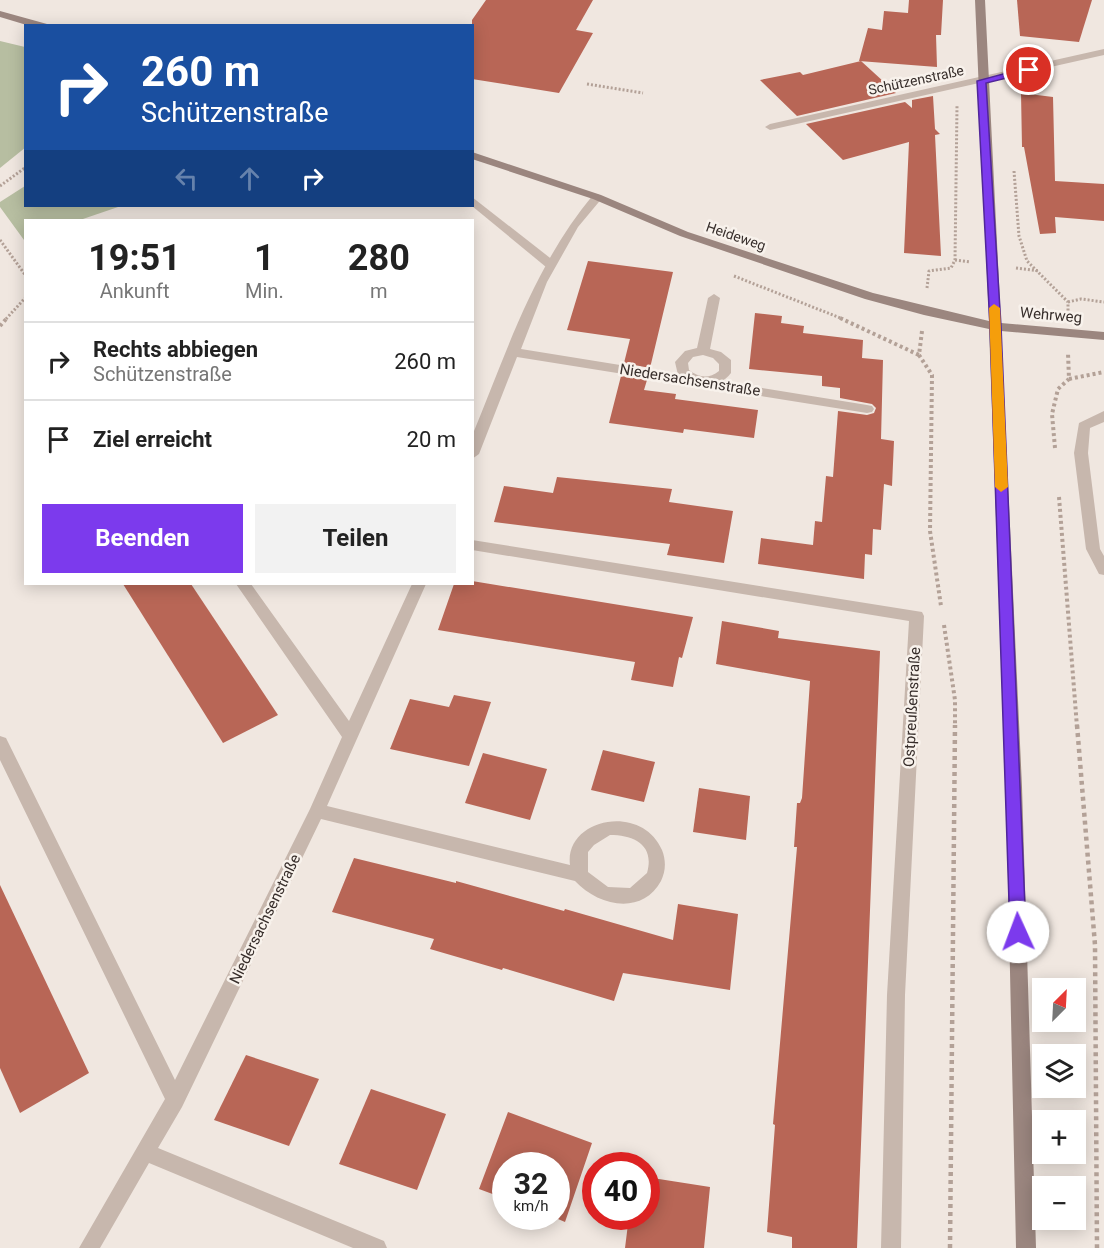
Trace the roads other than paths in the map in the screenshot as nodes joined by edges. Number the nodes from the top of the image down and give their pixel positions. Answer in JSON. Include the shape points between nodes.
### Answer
{"nodes":[{"id":1,"x":980,"y":0,"type":"edge"},
{"id":2,"x":0,"y":14,"type":"edge"},
{"id":3,"x":36,"y":24,"type":"edge"},
{"id":4,"x":1104,"y":52,"type":"edge"},
{"id":5,"x":981,"y":81,"type":"junction"},
{"id":6,"x":770,"y":127,"type":"dead end"},
{"id":7,"x":474,"y":156,"type":"edge"},
{"id":8,"x":597,"y":197,"type":"junction"},
{"id":9,"x":474,"y":202,"type":"edge"},
{"id":10,"x":550,"y":264,"type":"junction"},
{"id":11,"x":714,"y":298,"type":"dead end"},
{"id":12,"x":995,"y":326,"type":"junction"},
{"id":13,"x":1104,"y":336,"type":"edge"},
{"id":14,"x":703,"y":351,"type":"junction"},
{"id":15,"x":514,"y":352,"type":"junction"},
{"id":16,"x":701,"y":381,"type":"junction"},
{"id":17,"x":867,"y":409,"type":"dead end"},
{"id":18,"x":1104,"y":416,"type":"edge"},
{"id":19,"x":474,"y":449,"type":"edge"},
{"id":20,"x":474,"y":545,"type":"edge"},
{"id":21,"x":1104,"y":570,"type":"edge"},
{"id":22,"x":244,"y":585,"type":"edge"},
{"id":23,"x":419,"y":585,"type":"edge"},
{"id":24,"x":350,"y":735,"type":"junction"},
{"id":25,"x":0,"y":742,"type":"edge"},
{"id":26,"x":318,"y":811,"type":"junction"},
{"id":27,"x":580,"y":875,"type":"junction"},
{"id":28,"x":175,"y":1100,"type":"junction"},
{"id":29,"x":145,"y":1152,"type":"junction"},
{"id":30,"x":89,"y":1248,"type":"edge"},
{"id":31,"x":377,"y":1248,"type":"edge"},
{"id":32,"x":891,"y":1248,"type":"edge"},
{"id":33,"x":1026,"y":1248,"type":"edge"}],
"edges":[{"from":1,"to":5,"type":"street"},
{"from":2,"to":3,"type":"street"},
{"from":4,"to":5,"type":"street","name":"Schützenstraße"},
{"from":5,"to":6,"type":"street","name":"Schützenstraße"},
{"from":5,"to":12,"type":"street"},
{"from":7,"to":8,"type":"street","name":"Heideweg"},
{"from":8,"to":10,"type":"street"},
{"from":8,"to":12,"type":"street","name":"Heideweg","via":[[759,260],[924,311]]},
{"from":9,"to":10,"type":"street"},
{"from":10,"to":15,"type":"street"},
{"from":11,"to":14,"type":"street"},
{"from":12,"to":13,"type":"street","name":"Wehrweg"},
{"from":12,"to":33,"type":"street"},
{"from":14,"to":16,"type":"street","via":[[689,354],[681,362],[687,376]]},
{"from":14,"to":16,"type":"street","via":[[722,358],[726,368],[716,380]]},
{"from":15,"to":16,"type":"street","name":"Niedersachsenstraße"},
{"from":15,"to":19,"type":"street"},
{"from":16,"to":17,"type":"street","name":"Niedersachsenstraße"},
{"from":18,"to":21,"type":"street","via":[[1084,426],[1081,453],[1093,549]]},
{"from":20,"to":32,"type":"street","name":"Ostpreußenstraße","via":[[917,616],[896,995]]},
{"from":22,"to":24,"type":"street"},
{"from":23,"to":24,"type":"street","name":"Niedersachsenstraße"},
{"from":24,"to":26,"type":"street","name":"Niedersachsenstraße"},
{"from":25,"to":28,"type":"street"},
{"from":26,"to":27,"type":"street"},
{"from":26,"to":28,"type":"street","name":"Niedersachsenstraße"},
{"from":27,"to":27,"type":"street","via":[[605,896],[624,898],[645,890],[655,878],[658,860],[650,843],[634,830],[608,828],[586,840],[578,855]]},
{"from":28,"to":29,"type":"street","name":"Niedersachsenstraße"},
{"from":29,"to":30,"type":"street","name":"Niedersachsenstraße"},
{"from":29,"to":31,"type":"street"}]}
